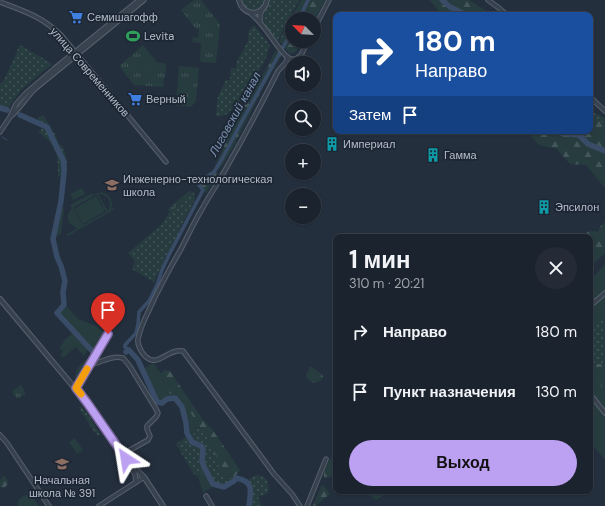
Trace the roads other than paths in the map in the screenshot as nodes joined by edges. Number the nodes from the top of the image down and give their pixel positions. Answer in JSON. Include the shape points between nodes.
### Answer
{"nodes":[{"id":1,"x":139,"y":0,"type":"edge"},
{"id":2,"x":144,"y":0,"type":"edge"},
{"id":3,"x":239,"y":0,"type":"edge"},
{"id":4,"x":267,"y":0,"type":"edge"},
{"id":5,"x":329,"y":0,"type":"edge"},
{"id":6,"x":488,"y":0,"type":"edge"},
{"id":7,"x":0,"y":2,"type":"edge"},
{"id":8,"x":262,"y":10,"type":"junction"},
{"id":9,"x":248,"y":12,"type":"junction"},
{"id":10,"x":504,"y":12,"type":"edge"},
{"id":11,"x":321,"y":15,"type":"edge"},
{"id":12,"x":260,"y":22,"type":"junction"},
{"id":13,"x":77,"y":53,"type":"junction"},
{"id":14,"x":286,"y":56,"type":"edge"},
{"id":15,"x":285,"y":63,"type":"edge"},
{"id":16,"x":593,"y":100,"type":"edge"},
{"id":17,"x":605,"y":111,"type":"edge"},
{"id":18,"x":0,"y":132,"type":"edge"},
{"id":19,"x":166,"y":162,"type":"dead end"},
{"id":20,"x":605,"y":293,"type":"edge"},
{"id":21,"x":0,"y":299,"type":"edge"},
{"id":22,"x":593,"y":303,"type":"edge"},
{"id":23,"x":108,"y":334,"type":"dead end"},
{"id":24,"x":89,"y":365,"type":"junction"},
{"id":25,"x":76,"y":388,"type":"junction"},
{"id":26,"x":593,"y":398,"type":"edge"},
{"id":27,"x":605,"y":413,"type":"edge"},
{"id":28,"x":0,"y":435,"type":"edge"},
{"id":29,"x":122,"y":454,"type":"junction"},
{"id":30,"x":126,"y":459,"type":"junction"},
{"id":31,"x":326,"y":459,"type":"dead end"},
{"id":32,"x":144,"y":477,"type":"junction"},
{"id":33,"x":136,"y":482,"type":"junction"},
{"id":34,"x":206,"y":496,"type":"dead end"},
{"id":35,"x":104,"y":505,"type":"edge"},
{"id":36,"x":49,"y":506,"type":"edge"},
{"id":37,"x":99,"y":506,"type":"edge"},
{"id":38,"x":163,"y":506,"type":"edge"},
{"id":39,"x":212,"y":506,"type":"edge"},
{"id":40,"x":300,"y":506,"type":"edge"},
{"id":41,"x":307,"y":506,"type":"edge"}],
"edges":[{"from":1,"to":13,"type":"street"},
{"from":2,"to":13,"type":"street"},
{"from":3,"to":9,"type":"street"},
{"from":4,"to":8,"type":"street"},
{"from":5,"to":11,"type":"street"},
{"from":6,"to":10,"type":"street"},
{"from":7,"to":13,"type":"street","name":"улица Современников","via":[[45,21]]},
{"from":8,"to":9,"type":"street"},
{"from":8,"to":12,"type":"street"},
{"from":9,"to":12,"type":"street"},
{"from":12,"to":14,"type":"street"},
{"from":13,"to":18,"type":"street","via":[[36,88]]},
{"from":13,"to":19,"type":"street","name":"улица Современников"},
{"from":15,"to":40,"type":"street","via":[[278,71],[244,137],[187,235],[147,314],[138,342],[145,356],[153,360],[176,350],[184,351]]},
{"from":16,"to":17,"type":"street"},
{"from":20,"to":22,"type":"street"},
{"from":21,"to":25,"type":"street"},
{"from":23,"to":24,"type":"street"},
{"from":24,"to":25,"type":"street"},
{"from":24,"to":29,"type":"street","via":[[113,357],[122,358],[158,412],[147,426],[150,436],[148,440]]},
{"from":25,"to":29,"type":"street"},
{"from":26,"to":27,"type":"street"},
{"from":28,"to":36,"type":"street"},
{"from":29,"to":30,"type":"street"},
{"from":30,"to":32,"type":"street"},
{"from":30,"to":33,"type":"street","via":[[135,474]]},
{"from":31,"to":41,"type":"street"},
{"from":32,"to":33,"type":"street"},
{"from":32,"to":38,"type":"street"},
{"from":33,"to":35,"type":"street"},
{"from":34,"to":39,"type":"street"},
{"from":35,"to":37,"type":"street"}]}
